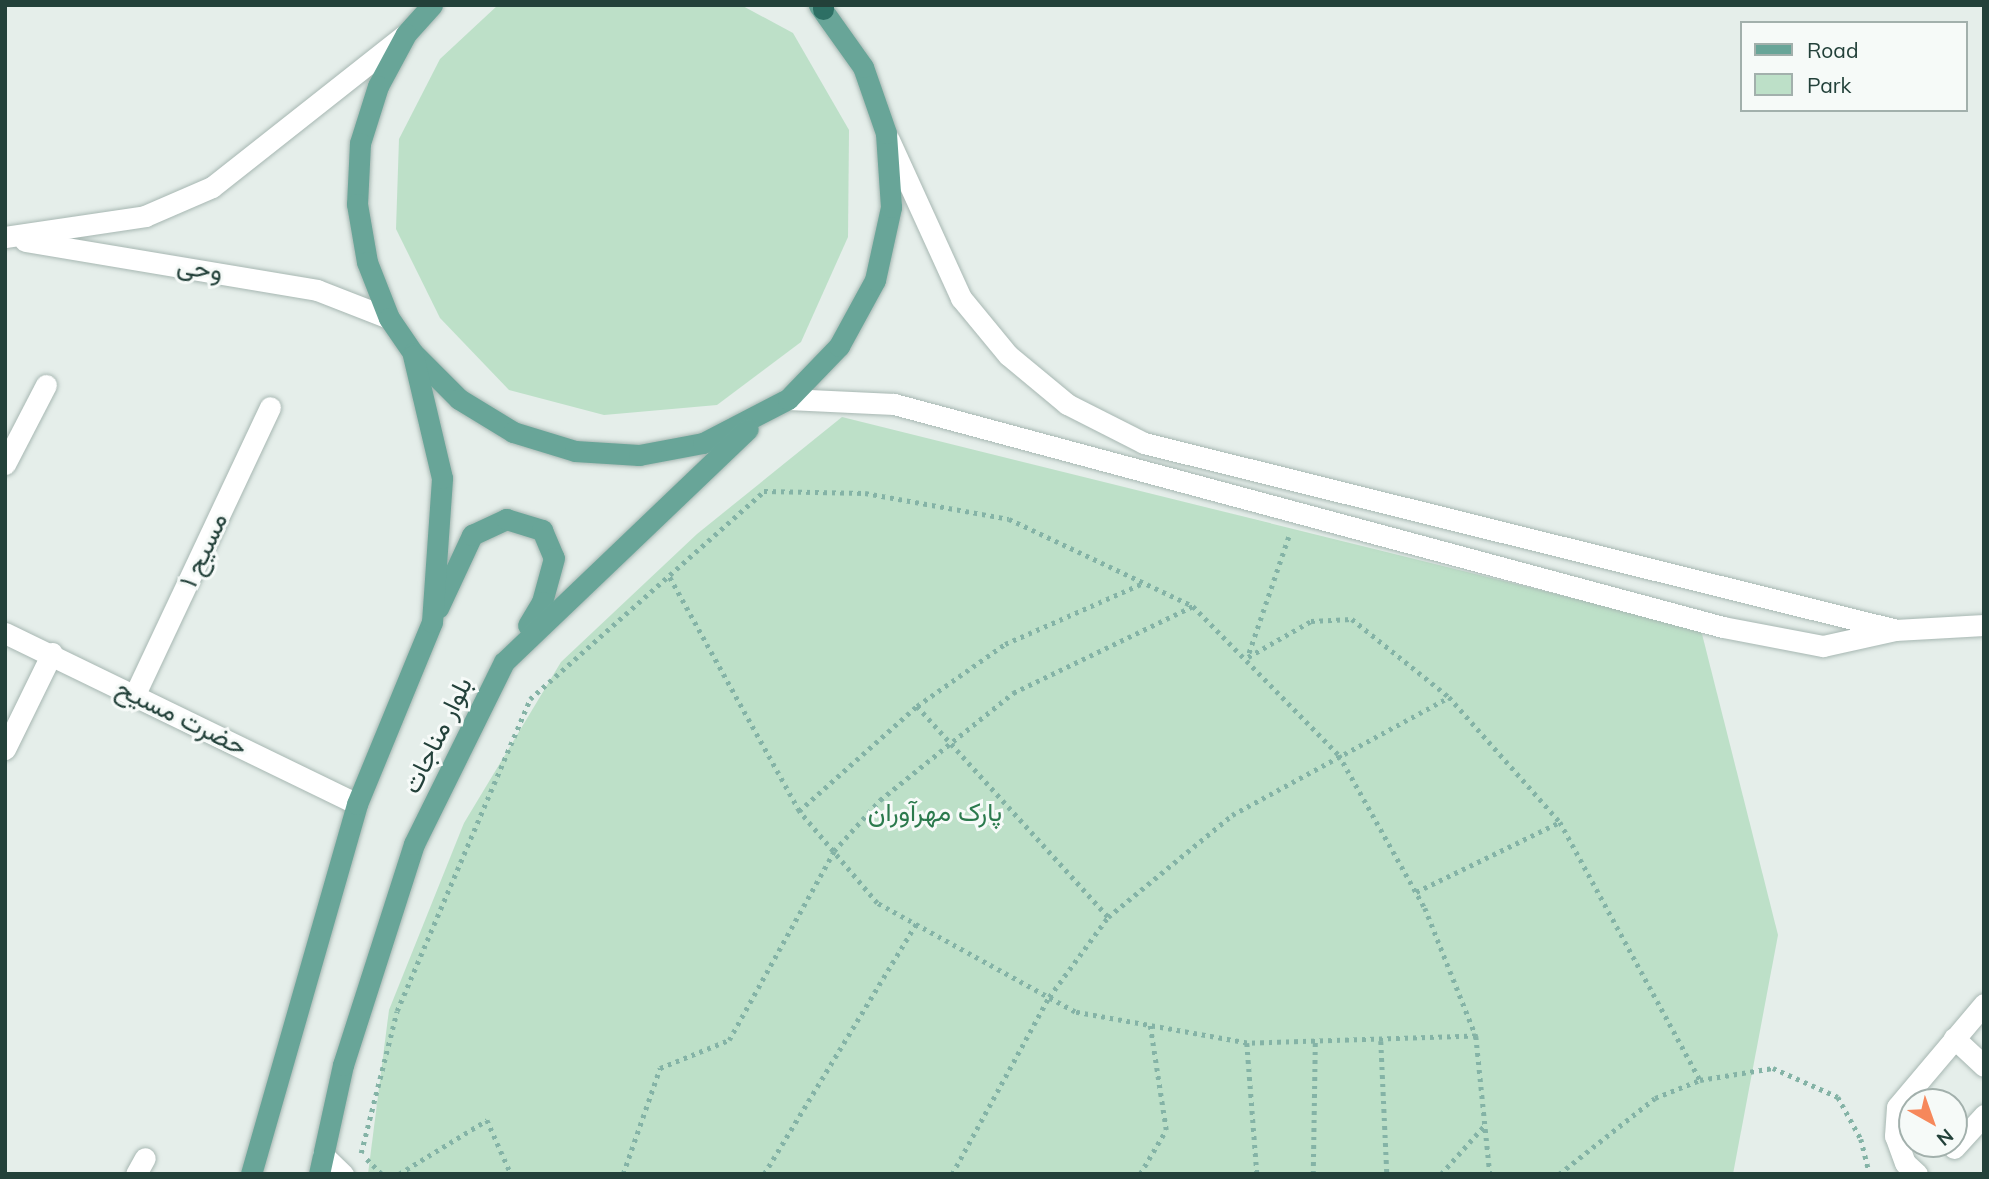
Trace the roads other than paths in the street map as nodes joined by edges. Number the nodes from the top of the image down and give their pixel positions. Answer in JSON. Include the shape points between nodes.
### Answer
{"nodes":[{"id":1,"x":432,"y":5,"type":"edge"},
{"id":2,"x":821,"y":6,"type":"edge"},
{"id":3,"x":407,"y":34,"type":"junction"},
{"id":4,"x":886,"y":133,"type":"junction"},
{"id":5,"x":5,"y":237,"type":"edge"},
{"id":6,"x":389,"y":318,"type":"junction"},
{"id":7,"x":413,"y":354,"type":"junction"},
{"id":8,"x":46,"y":385,"type":"dead end"},
{"id":9,"x":788,"y":399,"type":"junction"},
{"id":10,"x":270,"y":407,"type":"dead end"},
{"id":11,"x":762,"y":417,"type":"junction"},
{"id":12,"x":5,"y":464,"type":"edge"},
{"id":13,"x":432,"y":622,"type":"junction"},
{"id":14,"x":1984,"y":625,"type":"edge"},
{"id":15,"x":1895,"y":630,"type":"junction"},
{"id":16,"x":5,"y":633,"type":"edge"},
{"id":17,"x":52,"y":653,"type":"junction"},
{"id":18,"x":504,"y":662,"type":"junction"},
{"id":19,"x":135,"y":694,"type":"junction"},
{"id":20,"x":5,"y":749,"type":"edge"},
{"id":21,"x":357,"y":804,"type":"junction"},
{"id":22,"x":1984,"y":1003,"type":"edge"},
{"id":23,"x":1954,"y":1038,"type":"junction"},
{"id":24,"x":1984,"y":1066,"type":"edge"},
{"id":25,"x":1984,"y":1115,"type":"edge"},
{"id":26,"x":1968,"y":1133,"type":"edge"},
{"id":27,"x":321,"y":1164,"type":"edge"},
{"id":28,"x":251,"y":1174,"type":"edge"},
{"id":29,"x":343,"y":1174,"type":"edge"},
{"id":30,"x":1917,"y":1174,"type":"edge"}],
"edges":[{"from":1,"to":3,"type":"main road"},
{"from":2,"to":4,"type":"main road","via":[[863,67]]},
{"from":3,"to":5,"type":"street","via":[[212,187],[145,216]]},
{"from":3,"to":6,"type":"main road","via":[[377,86],[360,144],[357,204],[367,262]]},
{"from":4,"to":9,"type":"main road","via":[[891,208],[875,280],[839,346]]},
{"from":4,"to":15,"type":"street","via":[[961,298],[1008,355],[1067,404],[1144,443]]},
{"from":5,"to":6,"type":"street","name":"وحی","via":[[317,290]]},
{"from":6,"to":7,"type":"main road"},
{"from":7,"to":11,"type":"main road","via":[[459,399],[513,432],[575,451],[639,455],[703,443]]},
{"from":7,"to":13,"type":"main road","name":"بلوار مناجات","via":[[442,478]]},
{"from":8,"to":12,"type":"street"},
{"from":9,"to":11,"type":"main road"},
{"from":9,"to":15,"type":"street","via":[[894,404],[1723,627],[1823,646]]},
{"from":10,"to":19,"type":"street","name":"مسیح ۱"},
{"from":11,"to":18,"type":"main road","name":"بلوار مناجات","via":[[604,559]]},
{"from":13,"to":18,"type":"main road","via":[[472,535],[506,519],[542,530],[554,558],[542,603]]},
{"from":13,"to":21,"type":"main road","name":"بلوار مناجات"},
{"from":14,"to":15,"type":"street"},
{"from":16,"to":17,"type":"street","name":"حضرت مسیح"},
{"from":17,"to":19,"type":"street","name":"حضرت مسیح"},
{"from":17,"to":20,"type":"street"},
{"from":18,"to":27,"type":"main road","name":"بلوار مناجات","via":[[414,844],[343,1065]]},
{"from":19,"to":21,"type":"street","name":"حضرت مسیح"},
{"from":21,"to":28,"type":"main road","name":"بلوار مناجات"},
{"from":22,"to":23,"type":"street"},
{"from":23,"to":24,"type":"street"},
{"from":23,"to":30,"type":"street","via":[[1897,1107],[1895,1136],[1905,1164]]},
{"from":25,"to":26,"type":"street"},
{"from":27,"to":29,"type":"street"}]}
